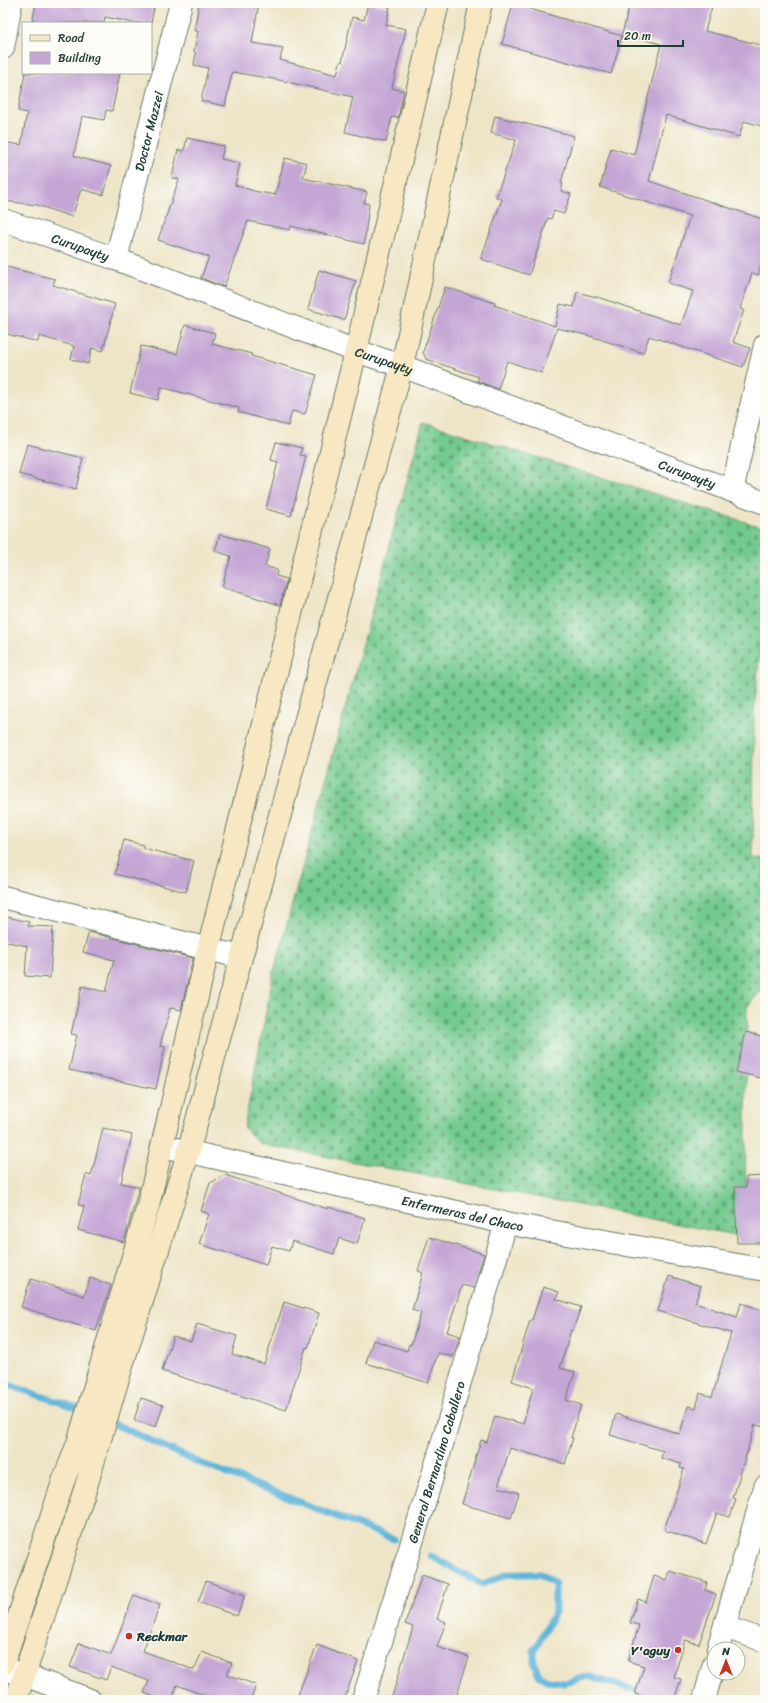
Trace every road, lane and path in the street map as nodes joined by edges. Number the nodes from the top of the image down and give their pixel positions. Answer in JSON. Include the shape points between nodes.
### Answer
{"nodes":[{"id":1,"x":11,"y":3,"type":"edge"},
{"id":2,"x":181,"y":3,"type":"edge"},
{"id":3,"x":438,"y":3,"type":"edge"},
{"id":4,"x":481,"y":3,"type":"edge"},
{"id":5,"x":3,"y":48,"type":"edge"},
{"id":6,"x":3,"y":220,"type":"edge"},
{"id":7,"x":116,"y":259,"type":"junction"},
{"id":8,"x":765,"y":345,"type":"edge"},
{"id":9,"x":356,"y":351,"type":"junction"},
{"id":10,"x":402,"y":366,"type":"junction"},
{"id":11,"x":732,"y":491,"type":"junction"},
{"id":12,"x":765,"y":502,"type":"edge"},
{"id":13,"x":3,"y":896,"type":"edge"},
{"id":14,"x":208,"y":950,"type":"junction"},
{"id":15,"x":240,"y":957,"type":"junction"},
{"id":16,"x":163,"y":1146,"type":"junction"},
{"id":17,"x":188,"y":1153,"type":"junction"},
{"id":18,"x":506,"y":1223,"type":"junction"},
{"id":19,"x":765,"y":1270,"type":"edge"},
{"id":20,"x":88,"y":1444,"type":"junction"},
{"id":21,"x":765,"y":1487,"type":"edge"},
{"id":22,"x":724,"y":1627,"type":"junction"},
{"id":23,"x":720,"y":1641,"type":"edge"},
{"id":24,"x":765,"y":1641,"type":"edge"},
{"id":25,"x":3,"y":1664,"type":"edge"},
{"id":26,"x":3,"y":1669,"type":"edge"},
{"id":27,"x":25,"y":1674,"type":"junction"},
{"id":28,"x":709,"y":1681,"type":"edge"},
{"id":29,"x":704,"y":1698,"type":"edge"},
{"id":30,"x":16,"y":1700,"type":"edge"},
{"id":31,"x":90,"y":1700,"type":"edge"},
{"id":32,"x":363,"y":1700,"type":"edge"}],
"edges":[{"from":1,"to":5,"type":"street"},
{"from":2,"to":7,"type":"street","name":"Doctor Mazzei"},
{"from":3,"to":9,"type":"main road"},
{"from":4,"to":10,"type":"main road"},
{"from":6,"to":7,"type":"street","name":"Curupayty"},
{"from":7,"to":9,"type":"street","name":"Curupayty"},
{"from":8,"to":11,"type":"street"},
{"from":9,"to":10,"type":"street","name":"Curupayty"},
{"from":9,"to":14,"type":"main road"},
{"from":10,"to":11,"type":"street","name":"Curupayty"},
{"from":10,"to":15,"type":"main road"},
{"from":11,"to":12,"type":"street","name":"Curupayty"},
{"from":13,"to":14,"type":"street"},
{"from":14,"to":15,"type":"street"},
{"from":14,"to":16,"type":"main road"},
{"from":15,"to":17,"type":"main road"},
{"from":16,"to":17,"type":"street","name":"Enfermeras del Chaco"},
{"from":16,"to":20,"type":"main road","via":[[98,1377]]},
{"from":17,"to":18,"type":"street","name":"Enfermeras del Chaco"},
{"from":17,"to":20,"type":"main road","via":[[120,1372]]},
{"from":18,"to":19,"type":"street","name":"Enfermeras del Chaco"},
{"from":18,"to":32,"type":"street","name":"General Bernardino Caballero","via":[[438,1458]]},
{"from":20,"to":25,"type":"main road","via":[[63,1482]]},
{"from":20,"to":27,"type":"main road","via":[[87,1483]]},
{"from":21,"to":22,"type":"street"},
{"from":22,"to":23,"type":"street"},
{"from":22,"to":24,"type":"street"},
{"from":26,"to":27,"type":"street"},
{"from":27,"to":30,"type":"main road"},
{"from":27,"to":31,"type":"street"},
{"from":28,"to":29,"type":"street"}]}
